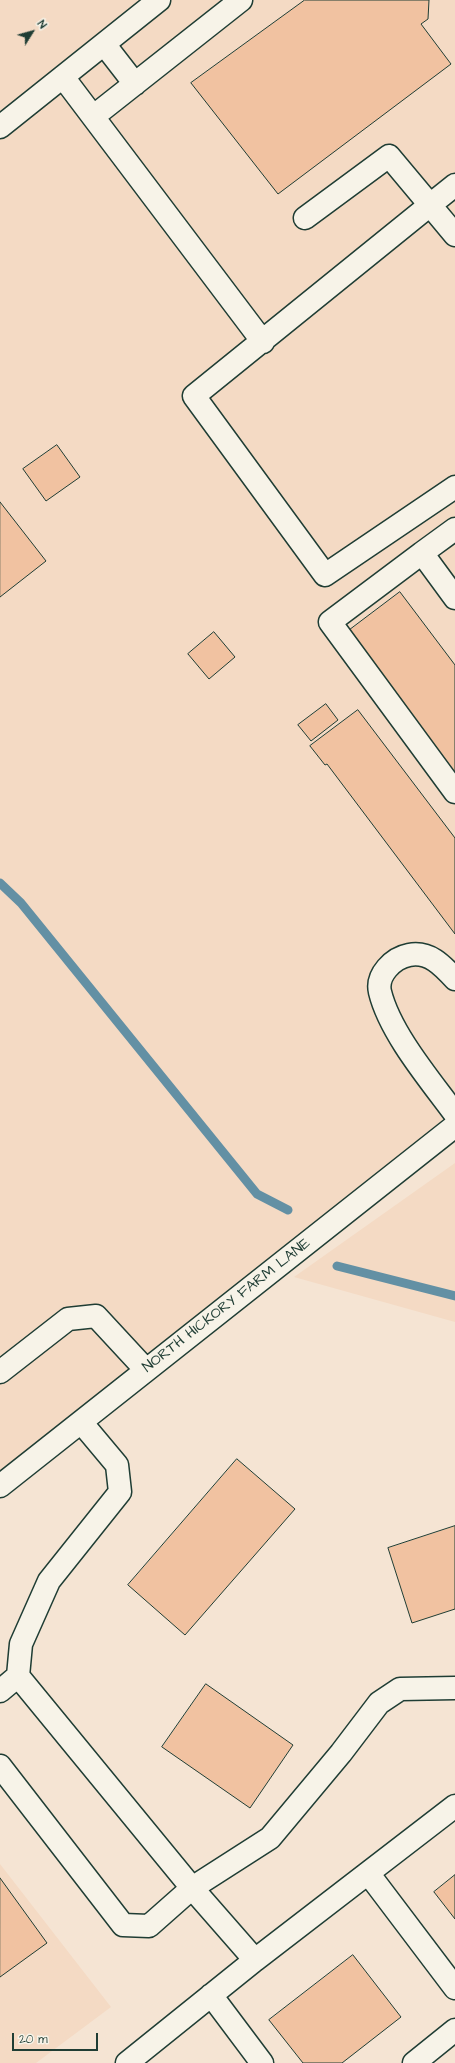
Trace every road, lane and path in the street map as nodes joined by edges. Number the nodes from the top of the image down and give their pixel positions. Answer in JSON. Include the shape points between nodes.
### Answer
{"nodes":[{"id":1,"x":159,"y":0,"type":"edge"},
{"id":2,"x":241,"y":0,"type":"edge"},
{"id":3,"x":104,"y":44,"type":"junction"},
{"id":4,"x":63,"y":77,"type":"junction"},
{"id":5,"x":135,"y":84,"type":"junction"},
{"id":6,"x":94,"y":116,"type":"junction"},
{"id":7,"x":0,"y":127,"type":"edge"},
{"id":8,"x":455,"y":185,"type":"edge"},
{"id":9,"x":430,"y":205,"type":"junction"},
{"id":10,"x":305,"y":218,"type":"dead end"},
{"id":11,"x":455,"y":235,"type":"edge"},
{"id":12,"x":263,"y":342,"type":"junction"},
{"id":13,"x":455,"y":487,"type":"edge"},
{"id":14,"x":455,"y":529,"type":"edge"},
{"id":15,"x":422,"y":554,"type":"junction"},
{"id":16,"x":455,"y":598,"type":"edge"},
{"id":17,"x":455,"y":792,"type":"edge"},
{"id":18,"x":455,"y":978,"type":"edge"},
{"id":19,"x":455,"y":1114,"type":"edge"},
{"id":20,"x":455,"y":1126,"type":"edge"},
{"id":21,"x":146,"y":1370,"type":"junction"},
{"id":22,"x":0,"y":1372,"type":"edge"},
{"id":23,"x":81,"y":1422,"type":"junction"},
{"id":24,"x":0,"y":1486,"type":"edge"},
{"id":25,"x":18,"y":1676,"type":"junction"},
{"id":26,"x":455,"y":1688,"type":"edge"},
{"id":27,"x":0,"y":1691,"type":"edge"},
{"id":28,"x":0,"y":1766,"type":"edge"},
{"id":29,"x":455,"y":1806,"type":"edge"},
{"id":30,"x":368,"y":1873,"type":"junction"},
{"id":31,"x":192,"y":1888,"type":"junction"},
{"id":32,"x":255,"y":1960,"type":"junction"},
{"id":33,"x":455,"y":1988,"type":"edge"},
{"id":34,"x":211,"y":1995,"type":"junction"},
{"id":35,"x":455,"y":2030,"type":"edge"},
{"id":36,"x":127,"y":2063,"type":"edge"},
{"id":37,"x":262,"y":2063,"type":"edge"},
{"id":38,"x":414,"y":2063,"type":"edge"}],
"edges":[{"from":1,"to":3,"type":"street"},
{"from":2,"to":5,"type":"street"},
{"from":3,"to":4,"type":"street"},
{"from":3,"to":5,"type":"street"},
{"from":4,"to":6,"type":"street"},
{"from":4,"to":7,"type":"street"},
{"from":5,"to":6,"type":"street"},
{"from":6,"to":12,"type":"street"},
{"from":8,"to":9,"type":"street"},
{"from":9,"to":10,"type":"street","via":[[389,156]]},
{"from":9,"to":11,"type":"street"},
{"from":9,"to":12,"type":"street"},
{"from":12,"to":13,"type":"street","via":[[194,396],[325,575]]},
{"from":14,"to":15,"type":"street"},
{"from":15,"to":16,"type":"street"},
{"from":15,"to":17,"type":"street","via":[[330,622]]},
{"from":18,"to":19,"type":"street","via":[[443,965],[430,957],[412,954],[403,956],[386,969],[379,991],[405,1044]]},
{"from":20,"to":21,"type":"street","name":"NORTH HICKORY FARM LANE"},
{"from":21,"to":22,"type":"street","via":[[96,1316],[68,1319]]},
{"from":21,"to":23,"type":"street","name":"NORTH HICKORY FARM LANE"},
{"from":23,"to":24,"type":"street","name":"NORTH HICKORY FARM LANE"},
{"from":23,"to":25,"type":"street","via":[[117,1465],[120,1492],[49,1581],[21,1644]]},
{"from":25,"to":27,"type":"street"},
{"from":25,"to":31,"type":"street"},
{"from":26,"to":31,"type":"street","via":[[400,1689],[379,1703],[341,1754],[270,1838]]},
{"from":28,"to":31,"type":"street","via":[[123,1925],[149,1926]]},
{"from":29,"to":30,"type":"street"},
{"from":30,"to":32,"type":"street"},
{"from":30,"to":33,"type":"street"},
{"from":31,"to":32,"type":"street"},
{"from":32,"to":34,"type":"street"},
{"from":34,"to":36,"type":"street"},
{"from":34,"to":37,"type":"street"},
{"from":35,"to":38,"type":"street"}]}
